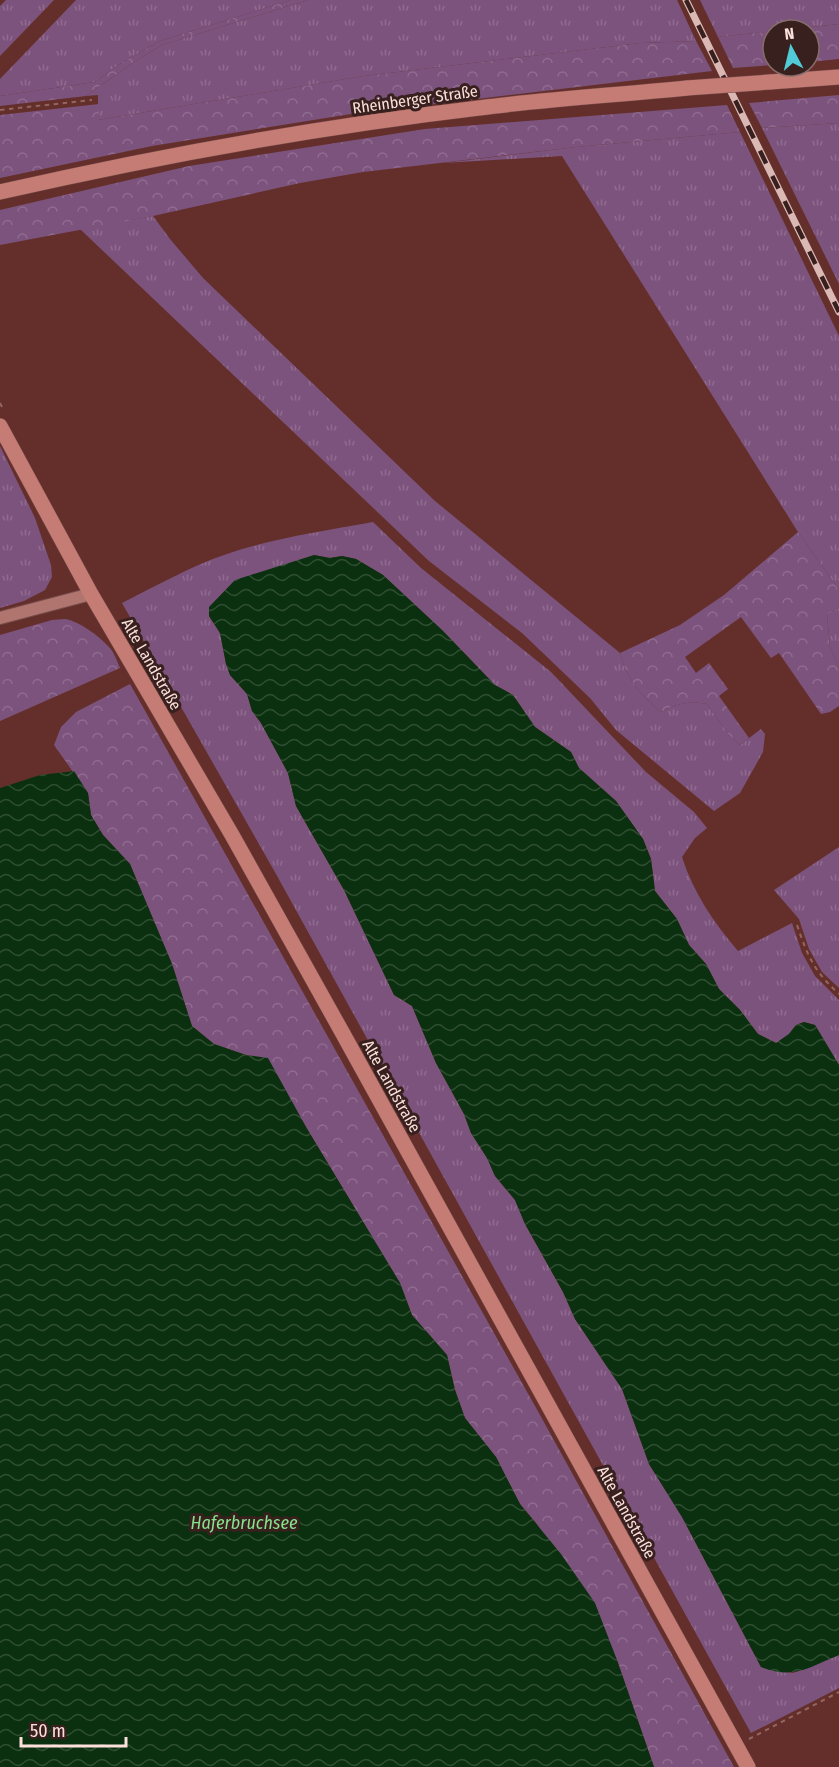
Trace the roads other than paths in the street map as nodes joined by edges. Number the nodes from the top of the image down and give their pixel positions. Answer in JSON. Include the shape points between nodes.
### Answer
{"nodes":[{"id":1,"x":838,"y":77,"type":"edge"},
{"id":2,"x":0,"y":192,"type":"edge"},
{"id":3,"x":0,"y":426,"type":"edge"},
{"id":4,"x":91,"y":594,"type":"junction"},
{"id":5,"x":0,"y":618,"type":"edge"},
{"id":6,"x":748,"y":1767,"type":"edge"}],
"edges":[{"from":1,"to":2,"type":"street","name":"Rheinberger Straße","bridge":true,"via":[[480,108],[216,146]]},
{"from":3,"to":4,"type":"street","name":"Alte Landstraße"},
{"from":4,"to":5,"type":"street"},
{"from":4,"to":6,"type":"street","name":"Alte Landstraße","via":[[238,846]]}]}
